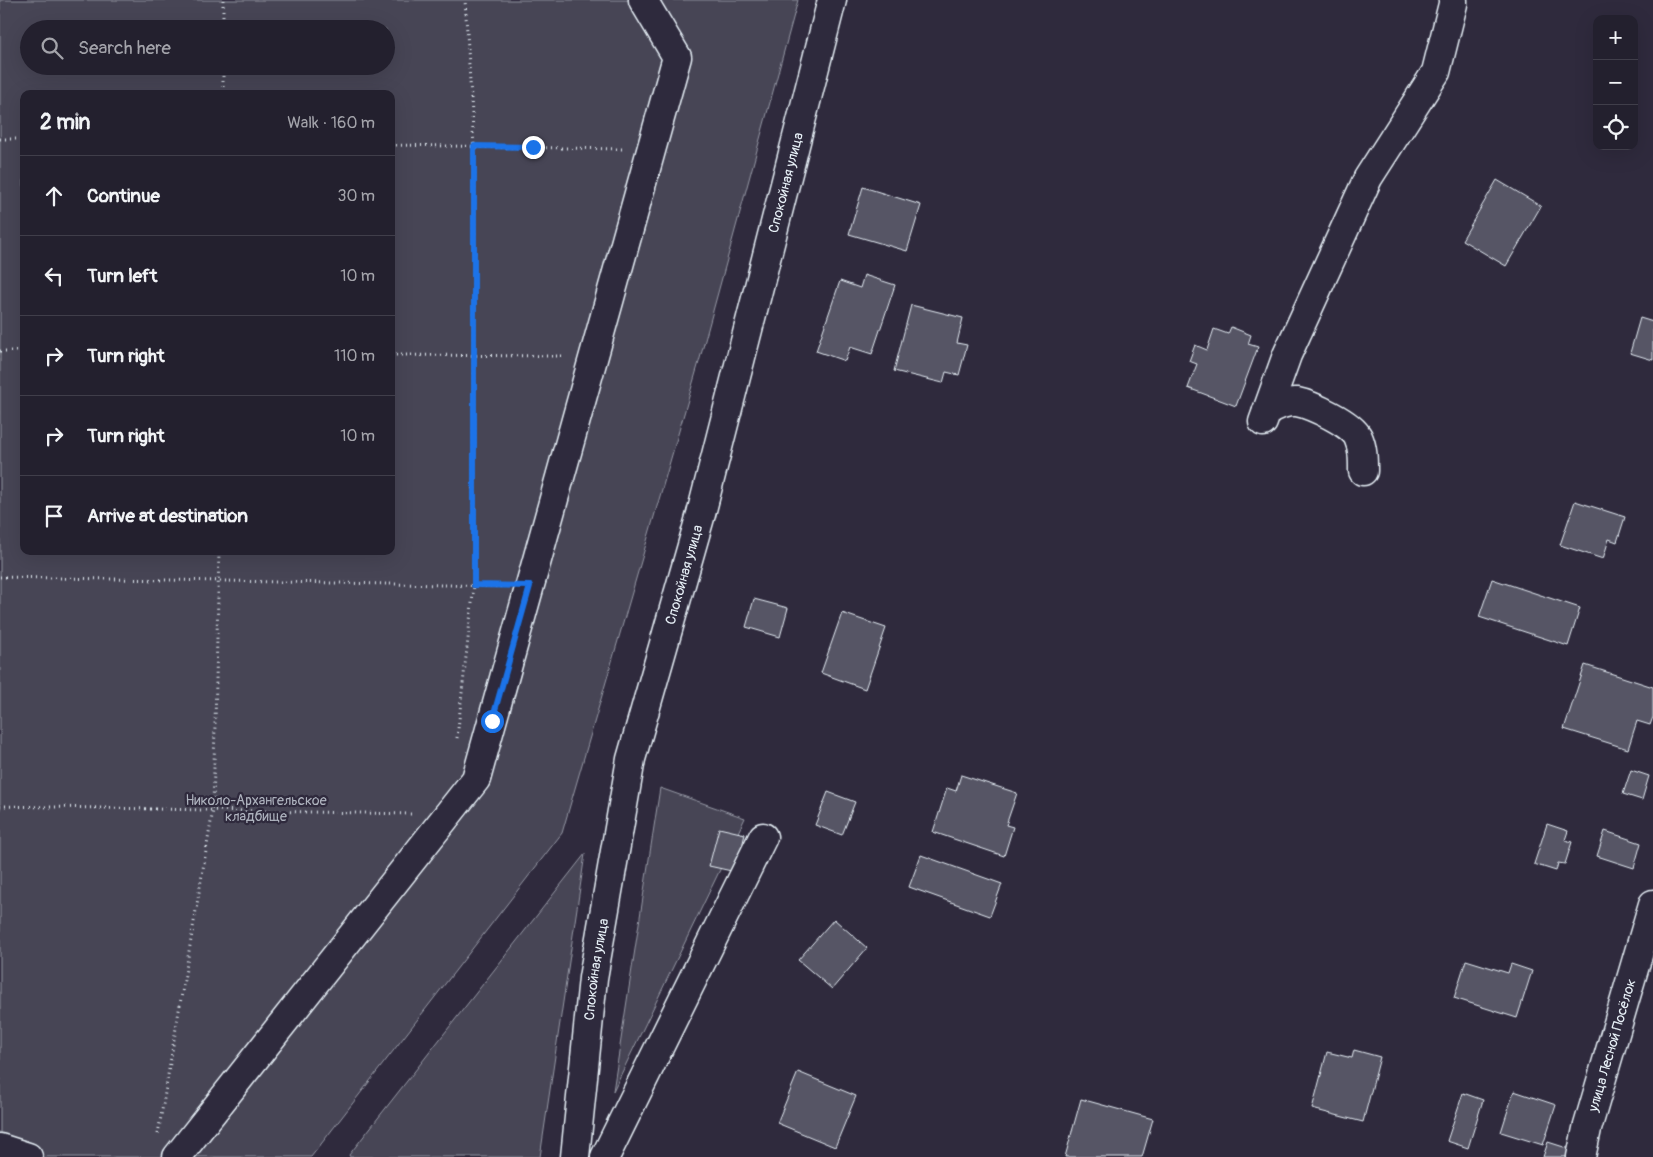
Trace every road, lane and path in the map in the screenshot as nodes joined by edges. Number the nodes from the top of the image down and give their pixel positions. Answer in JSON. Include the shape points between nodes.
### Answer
{"nodes":[{"id":1,"x":223,"y":0,"type":"edge"},
{"id":2,"x":465,"y":0,"type":"edge"},
{"id":3,"x":643,"y":0,"type":"edge"},
{"id":4,"x":832,"y":0,"type":"edge"},
{"id":5,"x":1453,"y":0,"type":"edge"},
{"id":6,"x":223,"y":20,"type":"edge"},
{"id":7,"x":223,"y":75,"type":"edge"},
{"id":8,"x":224,"y":90,"type":"edge"},
{"id":9,"x":0,"y":139,"type":"edge"},
{"id":10,"x":20,"y":139,"type":"edge"},
{"id":11,"x":395,"y":145,"type":"edge"},
{"id":12,"x":474,"y":146,"type":"junction"},
{"id":13,"x":651,"y":149,"type":"junction"},
{"id":14,"x":0,"y":351,"type":"edge"},
{"id":15,"x":20,"y":351,"type":"edge"},
{"id":16,"x":395,"y":355,"type":"edge"},
{"id":17,"x":474,"y":356,"type":"junction"},
{"id":18,"x":594,"y":356,"type":"junction"},
{"id":19,"x":1363,"y":471,"type":"dead end"},
{"id":20,"x":219,"y":555,"type":"edge"},
{"id":21,"x":0,"y":578,"type":"edge"},
{"id":22,"x":218,"y":581,"type":"junction"},
{"id":23,"x":474,"y":585,"type":"junction"},
{"id":24,"x":530,"y":586,"type":"junction"},
{"id":25,"x":457,"y":738,"type":"dead end"},
{"id":26,"x":0,"y":806,"type":"edge"},
{"id":27,"x":213,"y":810,"type":"junction"},
{"id":28,"x":448,"y":815,"type":"junction"},
{"id":29,"x":763,"y":837,"type":"dead end"},
{"id":30,"x":1653,"y":904,"type":"edge"},
{"id":31,"x":158,"y":1138,"type":"dead end"},
{"id":32,"x":0,"y":1148,"type":"edge"},
{"id":33,"x":28,"y":1157,"type":"edge"},
{"id":34,"x":177,"y":1157,"type":"edge"},
{"id":35,"x":575,"y":1157,"type":"edge"},
{"id":36,"x":605,"y":1157,"type":"edge"},
{"id":37,"x":1581,"y":1157,"type":"edge"}],
"edges":[{"from":1,"to":6,"type":"path"},
{"from":2,"to":12,"type":"path"},
{"from":3,"to":13,"type":"street","via":[[677,57]]},
{"from":4,"to":35,"type":"street","name":"Спокойная улица","via":[[702,514],[631,759],[593,978]]},
{"from":5,"to":19,"type":"street","via":[[1436,72],[1368,178],[1287,355],[1265,416],[1280,405],[1296,402],[1342,422],[1357,434],[1363,451]]},
{"from":7,"to":8,"type":"path"},
{"from":9,"to":10,"type":"path"},
{"from":11,"to":12,"type":"path"},
{"from":12,"to":13,"type":"path"},
{"from":12,"to":17,"type":"path"},
{"from":13,"to":18,"type":"street"},
{"from":14,"to":15,"type":"path"},
{"from":16,"to":17,"type":"path"},
{"from":17,"to":18,"type":"path"},
{"from":17,"to":23,"type":"path"},
{"from":18,"to":24,"type":"street"},
{"from":20,"to":22,"type":"path"},
{"from":21,"to":22,"type":"path"},
{"from":22,"to":23,"type":"path"},
{"from":22,"to":27,"type":"path"},
{"from":23,"to":24,"type":"path"},
{"from":23,"to":25,"type":"path"},
{"from":24,"to":28,"type":"street","via":[[476,779]]},
{"from":26,"to":27,"type":"path"},
{"from":27,"to":28,"type":"path"},
{"from":27,"to":31,"type":"path"},
{"from":28,"to":34,"type":"street"},
{"from":29,"to":36,"type":"street"},
{"from":30,"to":37,"type":"street","name":"улица Лесной Посёлок"},
{"from":32,"to":33,"type":"street"}]}
